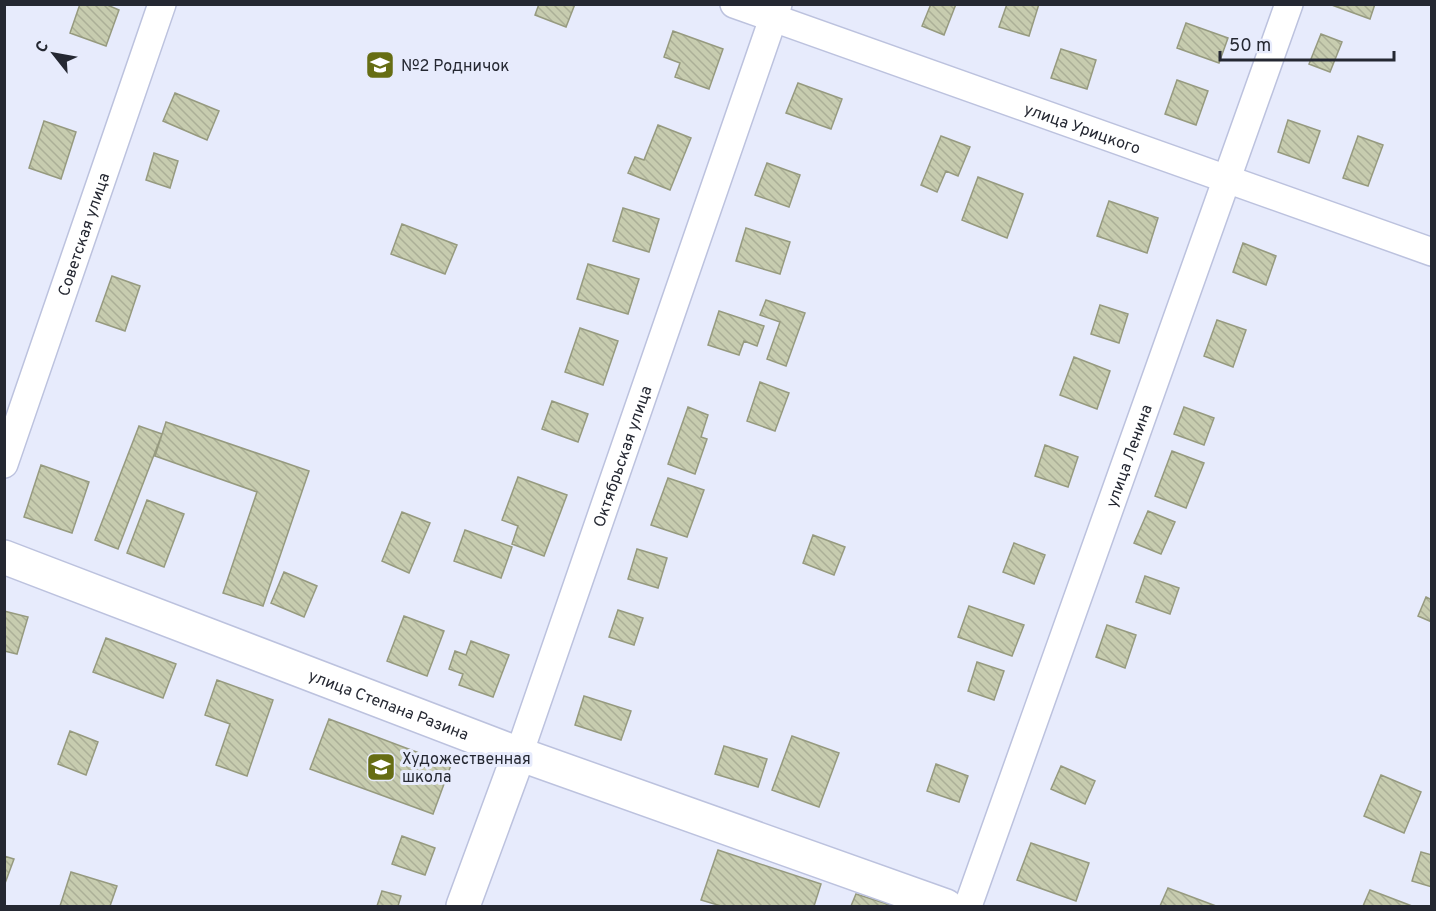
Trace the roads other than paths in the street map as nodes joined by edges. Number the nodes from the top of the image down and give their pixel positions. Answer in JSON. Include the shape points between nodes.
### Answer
{"nodes":[{"id":1,"x":162,"y":4,"type":"edge"},
{"id":2,"x":734,"y":4,"type":"edge"},
{"id":3,"x":1289,"y":4,"type":"edge"},
{"id":4,"x":775,"y":11,"type":"edge"},
{"id":5,"x":1227,"y":178,"type":"junction"},
{"id":6,"x":1431,"y":252,"type":"edge"},
{"id":7,"x":4,"y":464,"type":"edge"},
{"id":8,"x":4,"y":557,"type":"edge"},
{"id":9,"x":519,"y":754,"type":"junction"},
{"id":10,"x":463,"y":906,"type":"edge"},
{"id":11,"x":946,"y":906,"type":"edge"},
{"id":12,"x":968,"y":906,"type":"edge"}],
"edges":[{"from":1,"to":7,"type":"street","name":"Советская улица"},
{"from":2,"to":4,"type":"street","name":"улица Урицкого"},
{"from":3,"to":5,"type":"street","name":"улица Ленина"},
{"from":4,"to":5,"type":"street","name":"улица Урицкого"},
{"from":4,"to":9,"type":"street","name":"Октябрьская улица"},
{"from":5,"to":6,"type":"street","name":"улица Урицкого"},
{"from":5,"to":12,"type":"street","name":"улица Ленина"},
{"from":8,"to":9,"type":"main road","name":"улица Степана Разина"},
{"from":9,"to":10,"type":"main road","name":"Октябрьская улица"},
{"from":9,"to":11,"type":"main road","name":"улица Степана Разина"}]}
